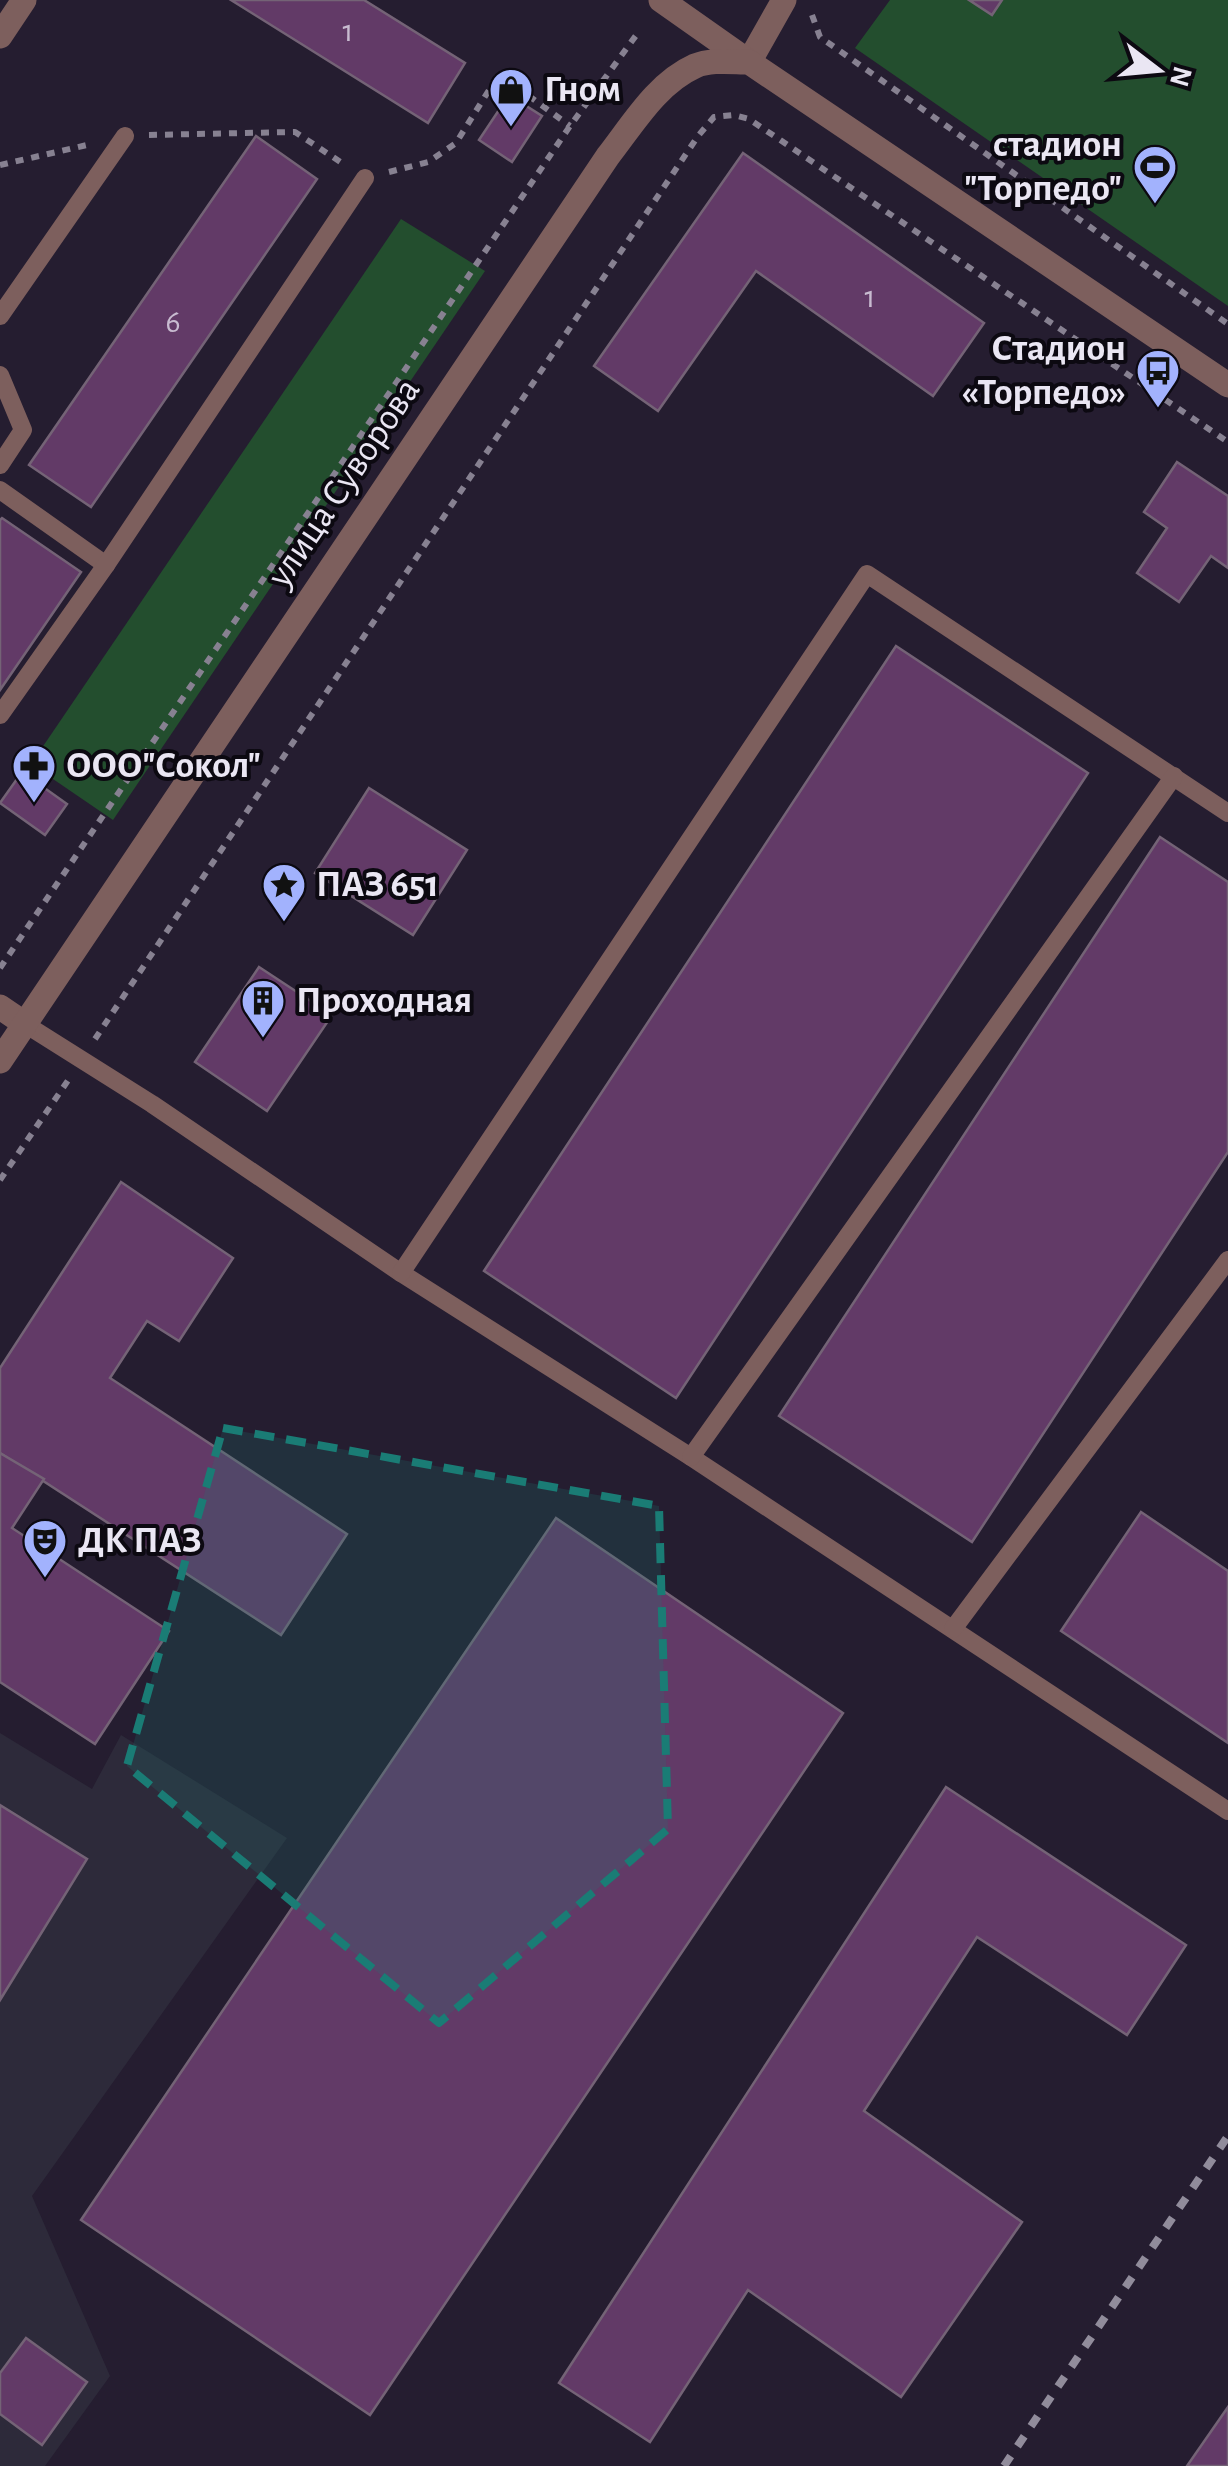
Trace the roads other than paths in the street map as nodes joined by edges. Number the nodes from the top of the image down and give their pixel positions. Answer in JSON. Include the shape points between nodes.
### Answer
{"nodes":[{"id":1,"x":24,"y":0,"type":"edge"},
{"id":2,"x":661,"y":0,"type":"edge"},
{"id":3,"x":784,"y":0,"type":"edge"},
{"id":4,"x":0,"y":36,"type":"edge"},
{"id":5,"x":749,"y":62,"type":"junction"},
{"id":6,"x":125,"y":136,"type":"road end"},
{"id":7,"x":365,"y":178,"type":"road end"},
{"id":8,"x":0,"y":316,"type":"edge"},
{"id":9,"x":0,"y":374,"type":"edge"},
{"id":10,"x":1228,"y":385,"type":"edge"},
{"id":11,"x":0,"y":464,"type":"edge"},
{"id":12,"x":0,"y":490,"type":"edge"},
{"id":13,"x":106,"y":566,"type":"junction"},
{"id":14,"x":0,"y":715,"type":"edge"},
{"id":15,"x":1174,"y":776,"type":"junction"},
{"id":16,"x":1228,"y":814,"type":"edge"},
{"id":17,"x":0,"y":1007,"type":"edge"},
{"id":18,"x":25,"y":1024,"type":"junction"},
{"id":19,"x":0,"y":1061,"type":"edge"},
{"id":20,"x":1228,"y":1260,"type":"edge"},
{"id":21,"x":401,"y":1274,"type":"junction"},
{"id":22,"x":690,"y":1457,"type":"junction"},
{"id":23,"x":953,"y":1629,"type":"junction"},
{"id":24,"x":1228,"y":1811,"type":"edge"}],
"edges":[{"from":1,"to":4,"type":"street"},
{"from":2,"to":5,"type":"street"},
{"from":3,"to":5,"type":"street"},
{"from":5,"to":10,"type":"street"},
{"from":5,"to":18,"type":"street","name":"улица Суворова","via":[[696,66],[662,88],[608,156]]},
{"from":6,"to":8,"type":"lane"},
{"from":7,"to":13,"type":"lane"},
{"from":9,"to":11,"type":"lane","via":[[23,430]]},
{"from":12,"to":13,"type":"lane"},
{"from":13,"to":14,"type":"lane"},
{"from":15,"to":16,"type":"lane"},
{"from":15,"to":21,"type":"lane","via":[[867,574]]},
{"from":15,"to":22,"type":"lane"},
{"from":17,"to":18,"type":"street"},
{"from":18,"to":19,"type":"street","name":"улица Суворова"},
{"from":18,"to":21,"type":"lane"},
{"from":20,"to":23,"type":"lane"},
{"from":21,"to":22,"type":"lane"},
{"from":22,"to":23,"type":"lane"},
{"from":23,"to":24,"type":"lane"}]}
